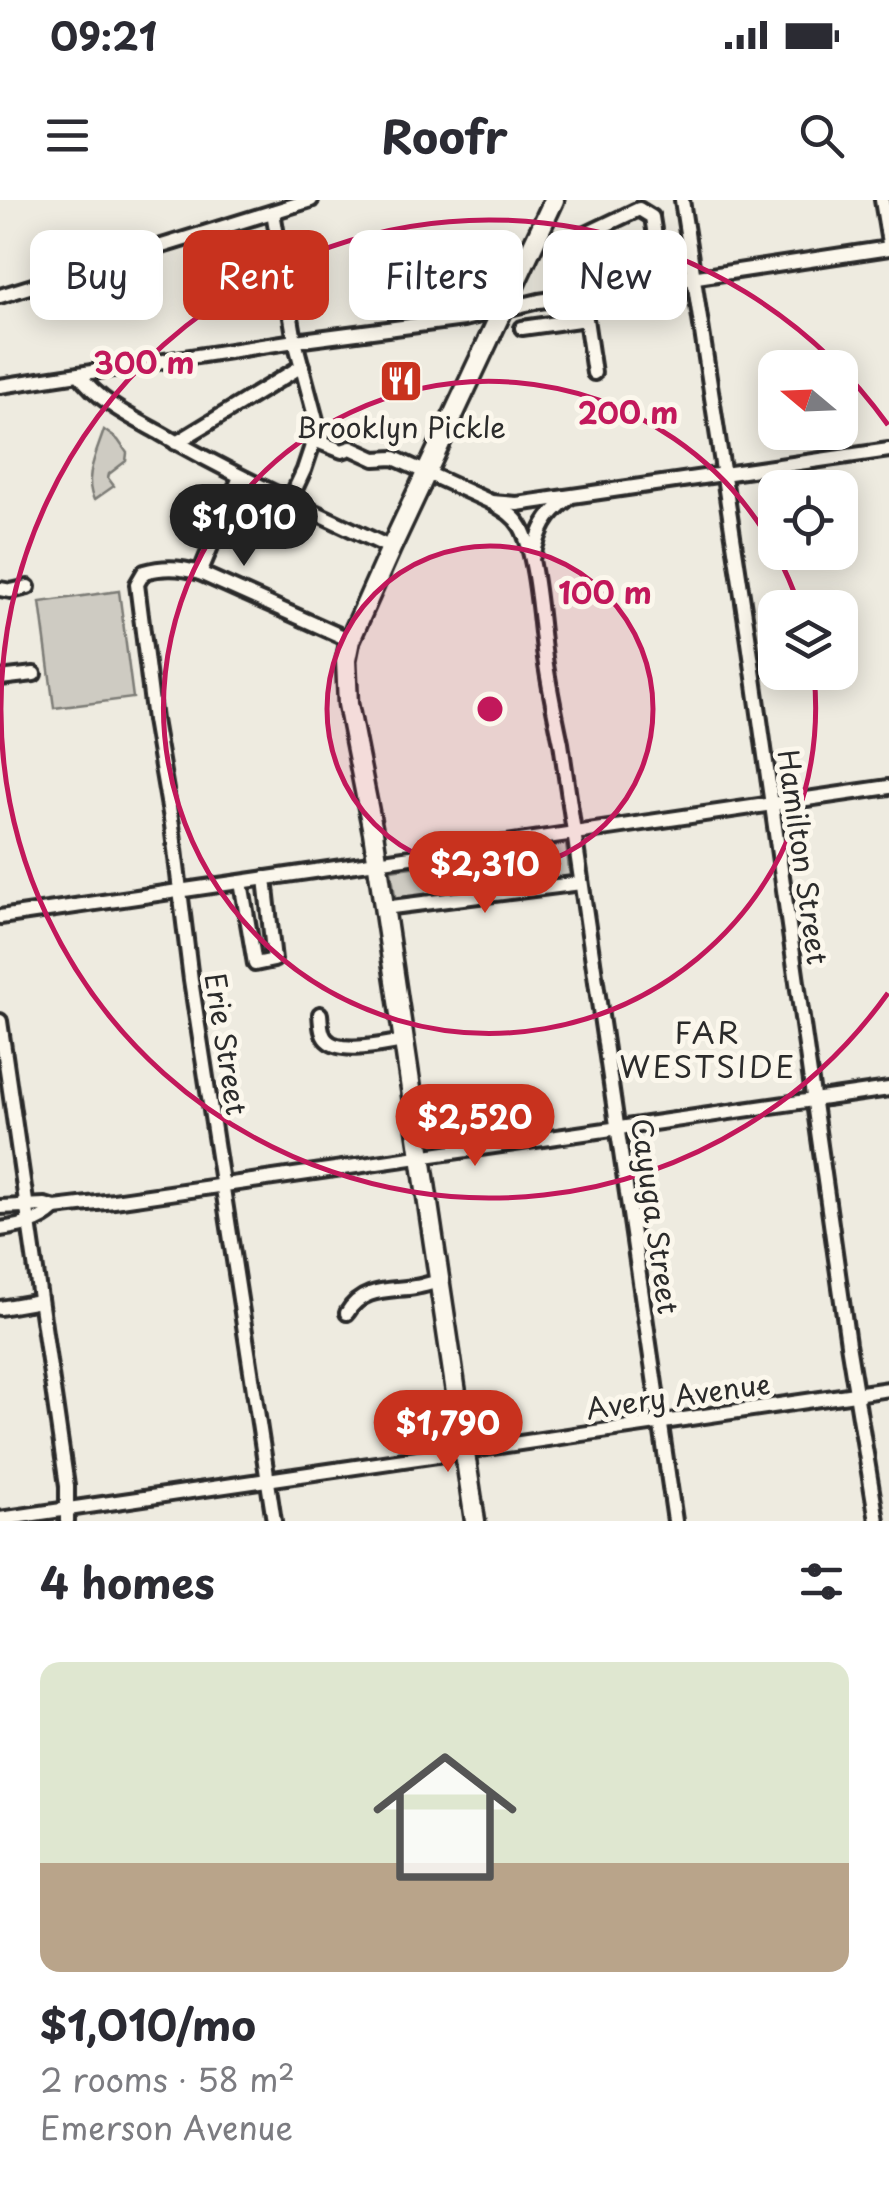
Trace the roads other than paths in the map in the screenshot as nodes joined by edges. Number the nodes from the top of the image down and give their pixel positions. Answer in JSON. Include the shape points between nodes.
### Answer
{"nodes":[{"id":1,"x":311,"y":200,"type":"edge"},
{"id":2,"x":554,"y":200,"type":"edge"},
{"id":3,"x":682,"y":200,"type":"edge"},
{"id":4,"x":882,"y":200,"type":"edge"},
{"id":5,"x":273,"y":212,"type":"junction"},
{"id":6,"x":594,"y":230,"type":"edge"},
{"id":7,"x":647,"y":230,"type":"edge"},
{"id":8,"x":889,"y":246,"type":"edge"},
{"id":9,"x":523,"y":264,"type":"edge"},
{"id":10,"x":694,"y":277,"type":"junction"},
{"id":11,"x":687,"y":278,"type":"edge"},
{"id":12,"x":0,"y":296,"type":"edge"},
{"id":13,"x":543,"y":301,"type":"edge"},
{"id":14,"x":523,"y":306,"type":"edge"},
{"id":15,"x":457,"y":320,"type":"edge"},
{"id":16,"x":496,"y":320,"type":"edge"},
{"id":17,"x":545,"y":320,"type":"edge"},
{"id":18,"x":546,"y":324,"type":"junction"},
{"id":19,"x":522,"y":328,"type":"dead end"},
{"id":20,"x":295,"y":342,"type":"junction"},
{"id":21,"x":302,"y":366,"type":"junction"},
{"id":22,"x":594,"y":373,"type":"dead end"},
{"id":23,"x":78,"y":374,"type":"junction"},
{"id":24,"x":0,"y":386,"type":"edge"},
{"id":25,"x":314,"y":440,"type":"junction"},
{"id":26,"x":176,"y":443,"type":"junction"},
{"id":27,"x":889,"y":450,"type":"edge"},
{"id":28,"x":425,"y":474,"type":"junction"},
{"id":29,"x":722,"y":475,"type":"junction"},
{"id":30,"x":240,"y":477,"type":"junction"},
{"id":31,"x":571,"y":497,"type":"junction"},
{"id":32,"x":290,"y":500,"type":"junction"},
{"id":33,"x":491,"y":502,"type":"junction"},
{"id":34,"x":390,"y":548,"type":"junction"},
{"id":35,"x":532,"y":564,"type":"junction"},
{"id":36,"x":200,"y":573,"type":"junction"},
{"id":37,"x":0,"y":586,"type":"edge"},
{"id":38,"x":28,"y":587,"type":"dead end"},
{"id":39,"x":350,"y":640,"type":"junction"},
{"id":40,"x":34,"y":674,"type":"dead end"},
{"id":41,"x":0,"y":678,"type":"edge"},
{"id":42,"x":889,"y":787,"type":"edge"},
{"id":43,"x":771,"y":804,"type":"junction"},
{"id":44,"x":574,"y":833,"type":"junction"},
{"id":45,"x":378,"y":862,"type":"junction"},
{"id":46,"x":265,"y":878,"type":"junction"},
{"id":47,"x":241,"y":882,"type":"junction"},
{"id":48,"x":580,"y":883,"type":"junction"},
{"id":49,"x":179,"y":890,"type":"junction"},
{"id":50,"x":384,"y":908,"type":"junction"},
{"id":51,"x":0,"y":917,"type":"edge"},
{"id":52,"x":320,"y":1014,"type":"dead end"},
{"id":53,"x":0,"y":1021,"type":"edge"},
{"id":54,"x":404,"y":1041,"type":"junction"},
{"id":55,"x":889,"y":1088,"type":"edge"},
{"id":56,"x":812,"y":1100,"type":"junction"},
{"id":57,"x":618,"y":1127,"type":"junction"},
{"id":58,"x":421,"y":1155,"type":"junction"},
{"id":59,"x":223,"y":1185,"type":"junction"},
{"id":60,"x":26,"y":1205,"type":"junction"},
{"id":61,"x":0,"y":1207,"type":"edge"},
{"id":62,"x":55,"y":1208,"type":"junction"},
{"id":63,"x":29,"y":1224,"type":"junction"},
{"id":64,"x":0,"y":1229,"type":"edge"},
{"id":65,"x":439,"y":1280,"type":"junction"},
{"id":66,"x":40,"y":1301,"type":"junction"},
{"id":67,"x":0,"y":1308,"type":"edge"},
{"id":68,"x":347,"y":1312,"type":"dead end"},
{"id":69,"x":889,"y":1389,"type":"edge"},
{"id":70,"x":856,"y":1394,"type":"junction"},
{"id":71,"x":661,"y":1422,"type":"junction"},
{"id":72,"x":464,"y":1451,"type":"junction"},
{"id":73,"x":268,"y":1480,"type":"junction"},
{"id":74,"x":67,"y":1515,"type":"edge"},
{"id":75,"x":0,"y":1519,"type":"edge"},
{"id":76,"x":274,"y":1521,"type":"edge"},
{"id":77,"x":475,"y":1521,"type":"edge"},
{"id":78,"x":674,"y":1521,"type":"edge"},
{"id":79,"x":877,"y":1521,"type":"edge"}],
"edges":[{"from":1,"to":5,"type":"street"},
{"from":2,"to":9,"type":"main road"},
{"from":3,"to":10,"type":"street","name":"Hamilton Street"},
{"from":4,"to":8,"type":"street"},
{"from":5,"to":12,"type":"street"},
{"from":5,"to":20,"type":"street"},
{"from":6,"to":7,"type":"street","via":[[638,218]]},
{"from":8,"to":10,"type":"street"},
{"from":10,"to":11,"type":"street"},
{"from":10,"to":29,"type":"street","name":"Hamilton Street"},
{"from":13,"to":14,"type":"street"},
{"from":15,"to":20,"type":"street"},
{"from":16,"to":28,"type":"main road"},
{"from":17,"to":18,"type":"street"},
{"from":18,"to":19,"type":"street"},
{"from":18,"to":22,"type":"street","via":[[586,319]]},
{"from":20,"to":21,"type":"street"},
{"from":20,"to":23,"type":"street"},
{"from":21,"to":25,"type":"street","via":[[316,420]]},
{"from":21,"to":26,"type":"street"},
{"from":23,"to":24,"type":"street"},
{"from":23,"to":26,"type":"street","via":[[112,405]]},
{"from":25,"to":28,"type":"street","via":[[394,458]]},
{"from":25,"to":32,"type":"street"},
{"from":26,"to":30,"type":"street"},
{"from":27,"to":29,"type":"street"},
{"from":28,"to":33,"type":"street"},
{"from":28,"to":34,"type":"main road"},
{"from":29,"to":31,"type":"street"},
{"from":29,"to":43,"type":"street","name":"Hamilton Street"},
{"from":30,"to":32,"type":"street"},
{"from":30,"to":36,"type":"street"},
{"from":31,"to":33,"type":"street"},
{"from":31,"to":35,"type":"street","name":"Cayuga Street","via":[[548,516]]},
{"from":32,"to":34,"type":"street"},
{"from":33,"to":35,"type":"street","name":"Cayuga Street","via":[[520,526]]},
{"from":34,"to":39,"type":"main road"},
{"from":35,"to":44,"type":"street","name":"Cayuga Street"},
{"from":36,"to":39,"type":"street"},
{"from":36,"to":49,"type":"street","name":"Erie Street","via":[[155,569],[140,576],[136,591]]},
{"from":37,"to":38,"type":"street"},
{"from":39,"to":45,"type":"main road","via":[[348,704]]},
{"from":40,"to":41,"type":"street"},
{"from":42,"to":43,"type":"street"},
{"from":43,"to":44,"type":"street"},
{"from":43,"to":56,"type":"street","name":"Hamilton Street"},
{"from":44,"to":45,"type":"street"},
{"from":44,"to":48,"type":"street","name":"Cayuga Street"},
{"from":45,"to":46,"type":"street"},
{"from":45,"to":50,"type":"main road"},
{"from":46,"to":47,"type":"street"},
{"from":46,"to":47,"type":"street","via":[[274,960],[255,964]]},
{"from":47,"to":49,"type":"street"},
{"from":48,"to":50,"type":"street"},
{"from":48,"to":57,"type":"street","name":"Cayuga Street"},
{"from":49,"to":51,"type":"street"},
{"from":49,"to":59,"type":"street","name":"Erie Street"},
{"from":50,"to":54,"type":"main road"},
{"from":52,"to":54,"type":"street","via":[[322,1034],[331,1044]]},
{"from":53,"to":60,"type":"street"},
{"from":54,"to":58,"type":"main road"},
{"from":55,"to":56,"type":"street"},
{"from":56,"to":57,"type":"street"},
{"from":56,"to":70,"type":"street","name":"Hamilton Street"},
{"from":57,"to":58,"type":"street"},
{"from":57,"to":71,"type":"street","name":"Cayuga Street"},
{"from":58,"to":59,"type":"street"},
{"from":58,"to":65,"type":"main road"},
{"from":59,"to":62,"type":"street"},
{"from":59,"to":73,"type":"street","name":"Erie Street"},
{"from":60,"to":61,"type":"street"},
{"from":60,"to":62,"type":"street"},
{"from":60,"to":63,"type":"street"},
{"from":62,"to":63,"type":"street"},
{"from":63,"to":64,"type":"street"},
{"from":63,"to":66,"type":"street"},
{"from":65,"to":68,"type":"street","via":[[374,1292]]},
{"from":65,"to":72,"type":"main road"},
{"from":66,"to":67,"type":"street"},
{"from":66,"to":74,"type":"street"},
{"from":69,"to":70,"type":"street","name":"Avery Avenue"},
{"from":70,"to":71,"type":"street","name":"Avery Avenue"},
{"from":70,"to":79,"type":"street","name":"Hamilton Street"},
{"from":71,"to":72,"type":"street","name":"Avery Avenue"},
{"from":71,"to":78,"type":"street","name":"Cayuga Street"},
{"from":72,"to":73,"type":"street","name":"Avery Avenue"},
{"from":72,"to":77,"type":"main road"},
{"from":73,"to":74,"type":"street","name":"Avery Avenue"},
{"from":73,"to":76,"type":"street","name":"Erie Street"},
{"from":74,"to":75,"type":"street","name":"Avery Avenue"}]}
